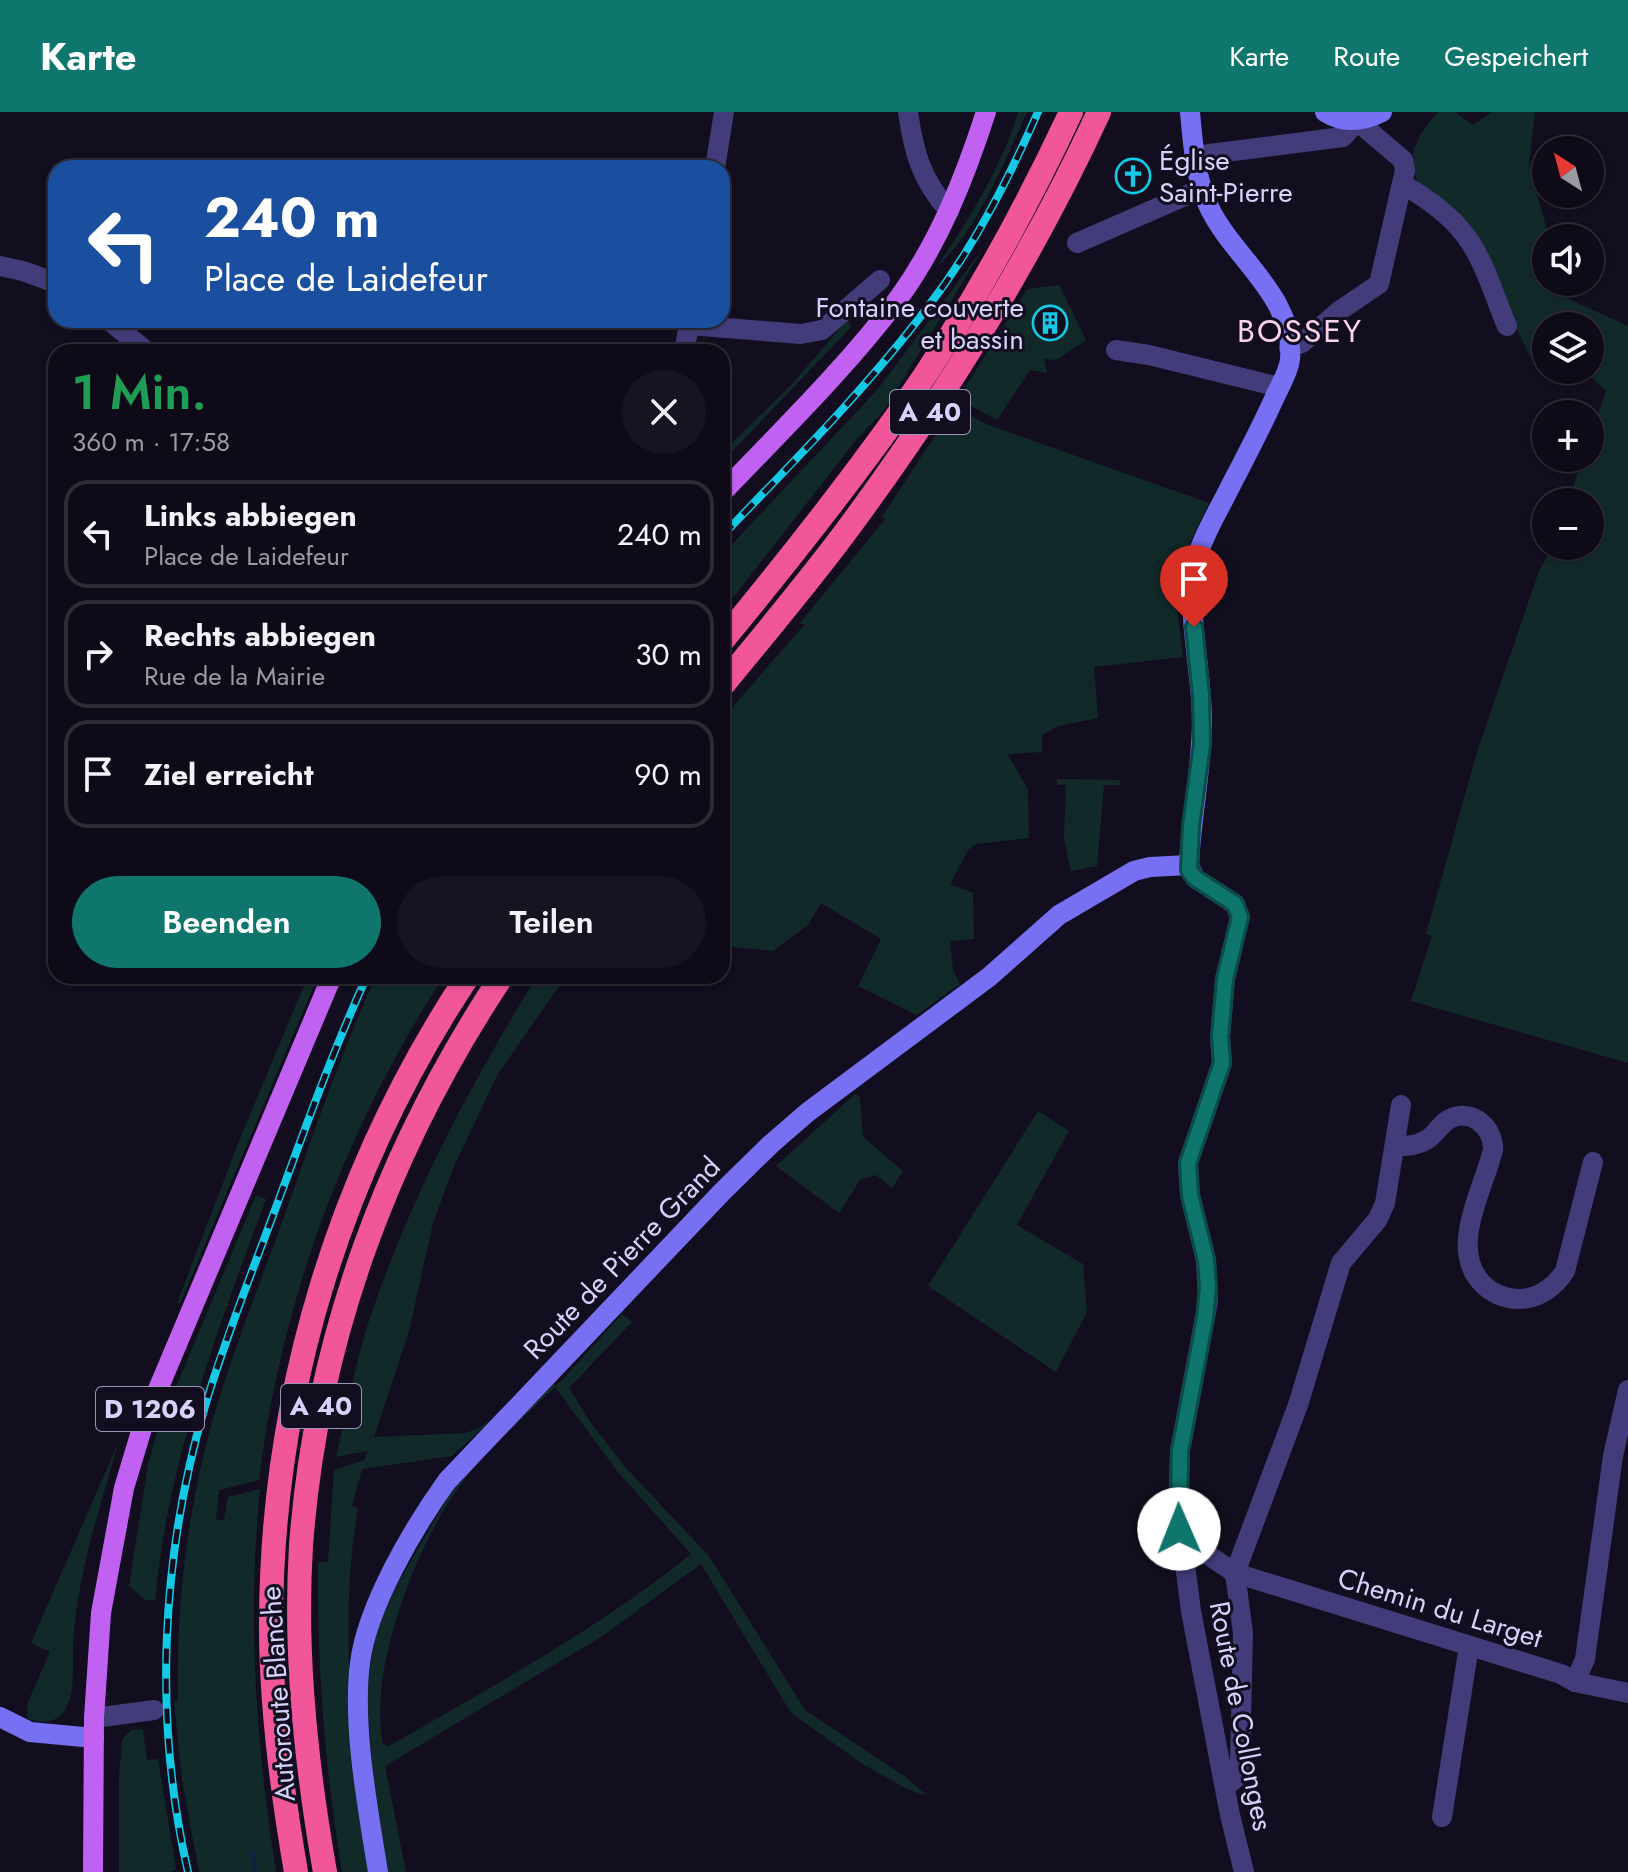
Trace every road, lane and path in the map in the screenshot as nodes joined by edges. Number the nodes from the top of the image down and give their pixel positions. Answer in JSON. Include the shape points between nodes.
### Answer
{"nodes":[{"id":1,"x":724,"y":112,"type":"edge"},
{"id":2,"x":908,"y":112,"type":"edge"},
{"id":3,"x":986,"y":112,"type":"edge"},
{"id":4,"x":1071,"y":112,"type":"edge"},
{"id":5,"x":1099,"y":112,"type":"edge"},
{"id":6,"x":1190,"y":112,"type":"edge"},
{"id":7,"x":1325,"y":112,"type":"edge"},
{"id":8,"x":1382,"y":112,"type":"edge"},
{"id":9,"x":1357,"y":121,"type":"junction"},
{"id":10,"x":1194,"y":156,"type":"junction"},
{"id":11,"x":716,"y":160,"type":"edge"},
{"id":12,"x":1402,"y":184,"type":"junction"},
{"id":13,"x":1203,"y":188,"type":"junction"},
{"id":14,"x":949,"y":211,"type":"junction"},
{"id":15,"x":1077,"y":243,"type":"dead end"},
{"id":16,"x":0,"y":266,"type":"edge"},
{"id":17,"x":48,"y":280,"type":"edge"},
{"id":18,"x":880,"y":280,"type":"dead end"},
{"id":19,"x":730,"y":326,"type":"edge"},
{"id":20,"x":1507,"y":326,"type":"dead end"},
{"id":21,"x":118,"y":328,"type":"edge"},
{"id":22,"x":138,"y":344,"type":"edge"},
{"id":23,"x":1289,"y":348,"type":"junction"},
{"id":24,"x":1116,"y":350,"type":"dead end"},
{"id":25,"x":1279,"y":387,"type":"junction"},
{"id":26,"x":730,"y":485,"type":"edge"},
{"id":27,"x":730,"y":631,"type":"edge"},
{"id":28,"x":730,"y":676,"type":"edge"},
{"id":29,"x":1189,"y":865,"type":"junction"},
{"id":30,"x":329,"y":984,"type":"edge"},
{"id":31,"x":463,"y":984,"type":"edge"},
{"id":32,"x":497,"y":984,"type":"edge"},
{"id":33,"x":1401,"y":1105,"type":"dead end"},
{"id":34,"x":1395,"y":1146,"type":"junction"},
{"id":35,"x":1593,"y":1162,"type":"dead end"},
{"id":36,"x":1628,"y":1390,"type":"edge"},
{"id":37,"x":1180,"y":1536,"type":"junction"},
{"id":38,"x":1235,"y":1573,"type":"junction"},
{"id":39,"x":1469,"y":1646,"type":"junction"},
{"id":40,"x":1575,"y":1682,"type":"junction"},
{"id":41,"x":1628,"y":1693,"type":"edge"},
{"id":42,"x":154,"y":1710,"type":"dead end"},
{"id":43,"x":0,"y":1717,"type":"edge"},
{"id":44,"x":94,"y":1728,"type":"junction"},
{"id":45,"x":1225,"y":1787,"type":"junction"},
{"id":46,"x":1442,"y":1817,"type":"dead end"},
{"id":47,"x":93,"y":1872,"type":"edge"},
{"id":48,"x":296,"y":1872,"type":"edge"},
{"id":49,"x":325,"y":1872,"type":"edge"},
{"id":50,"x":378,"y":1872,"type":"edge"},
{"id":51,"x":1244,"y":1872,"type":"edge"}],
"edges":[{"from":1,"to":11,"type":"street"},
{"from":2,"to":14,"type":"street","via":[[916,158]]},
{"from":3,"to":14,"type":"main road"},
{"from":4,"to":27,"type":"highway","number":"A 40","via":[[1002,247],[931,365]]},
{"from":5,"to":28,"type":"highway","number":"A 40","via":[[1010,283],[948,384],[843,535]]},
{"from":6,"to":10,"type":"street"},
{"from":7,"to":9,"type":"street"},
{"from":8,"to":9,"type":"street"},
{"from":9,"to":10,"type":"street","via":[[1343,137]]},
{"from":9,"to":12,"type":"street","via":[[1403,160]]},
{"from":10,"to":13,"type":"street"},
{"from":12,"to":20,"type":"street","via":[[1427,199],[1465,235]]},
{"from":12,"to":23,"type":"street","via":[[1379,284]]},
{"from":13,"to":15,"type":"street"},
{"from":13,"to":23,"type":"street","via":[[1221,227],[1254,267],[1281,314]]},
{"from":14,"to":26,"type":"main road","via":[[899,297]]},
{"from":16,"to":17,"type":"street"},
{"from":18,"to":19,"type":"street","via":[[814,333]]},
{"from":21,"to":22,"type":"street"},
{"from":23,"to":25,"type":"street"},
{"from":24,"to":25,"type":"street"},
{"from":25,"to":29,"type":"street","via":[[1209,527],[1194,571],[1202,744]]},
{"from":29,"to":37,"type":"street","name":"Route de Collonges","via":[[1195,878],[1239,912],[1225,979],[1222,1063],[1188,1163],[1208,1287],[1180,1451]]},
{"from":29,"to":50,"type":"street","name":"Route de Pierre Grand","via":[[1134,871],[1067,910],[989,977],[808,1112],[722,1192],[447,1481],[385,1589],[360,1661],[360,1731]]},
{"from":30,"to":44,"type":"main road","number":"D 1206","via":[[143,1425],[111,1551],[101,1613]]},
{"from":31,"to":48,"type":"highway","name":"Autoroute Blanche","number":"A 40","via":[[406,1079],[347,1209],[310,1323],[285,1436],[271,1629],[278,1750]]},
{"from":32,"to":49,"type":"highway","name":"Autoroute Blanche","number":"A 40","via":[[433,1090],[379,1204],[338,1327],[316,1431],[301,1547],[300,1655]]},
{"from":33,"to":34,"type":"street"},
{"from":34,"to":35,"type":"street","via":[[1427,1140],[1454,1118],[1472,1117],[1487,1128],[1493,1150],[1469,1228],[1466,1256],[1484,1286],[1511,1298],[1541,1294],[1565,1271]]},
{"from":34,"to":38,"type":"street","via":[[1382,1211],[1341,1263],[1303,1391]]},
{"from":36,"to":40,"type":"street","via":[[1613,1456],[1585,1659]]},
{"from":37,"to":38,"type":"street","name":"Chemin du Larget"},
{"from":37,"to":45,"type":"street","name":"Route de Collonges"},
{"from":38,"to":39,"type":"street","name":"Chemin du Larget"},
{"from":38,"to":45,"type":"street","via":[[1243,1633],[1240,1763],[1237,1777]]},
{"from":39,"to":40,"type":"street","name":"Chemin du Larget"},
{"from":39,"to":46,"type":"street"},
{"from":40,"to":41,"type":"street","name":"Chemin du Larget"},
{"from":42,"to":44,"type":"street"},
{"from":43,"to":44,"type":"street","via":[[30,1732]]},
{"from":44,"to":47,"type":"main road","number":"D 1206"},
{"from":45,"to":51,"type":"street","name":"Route de Collonges"}]}
